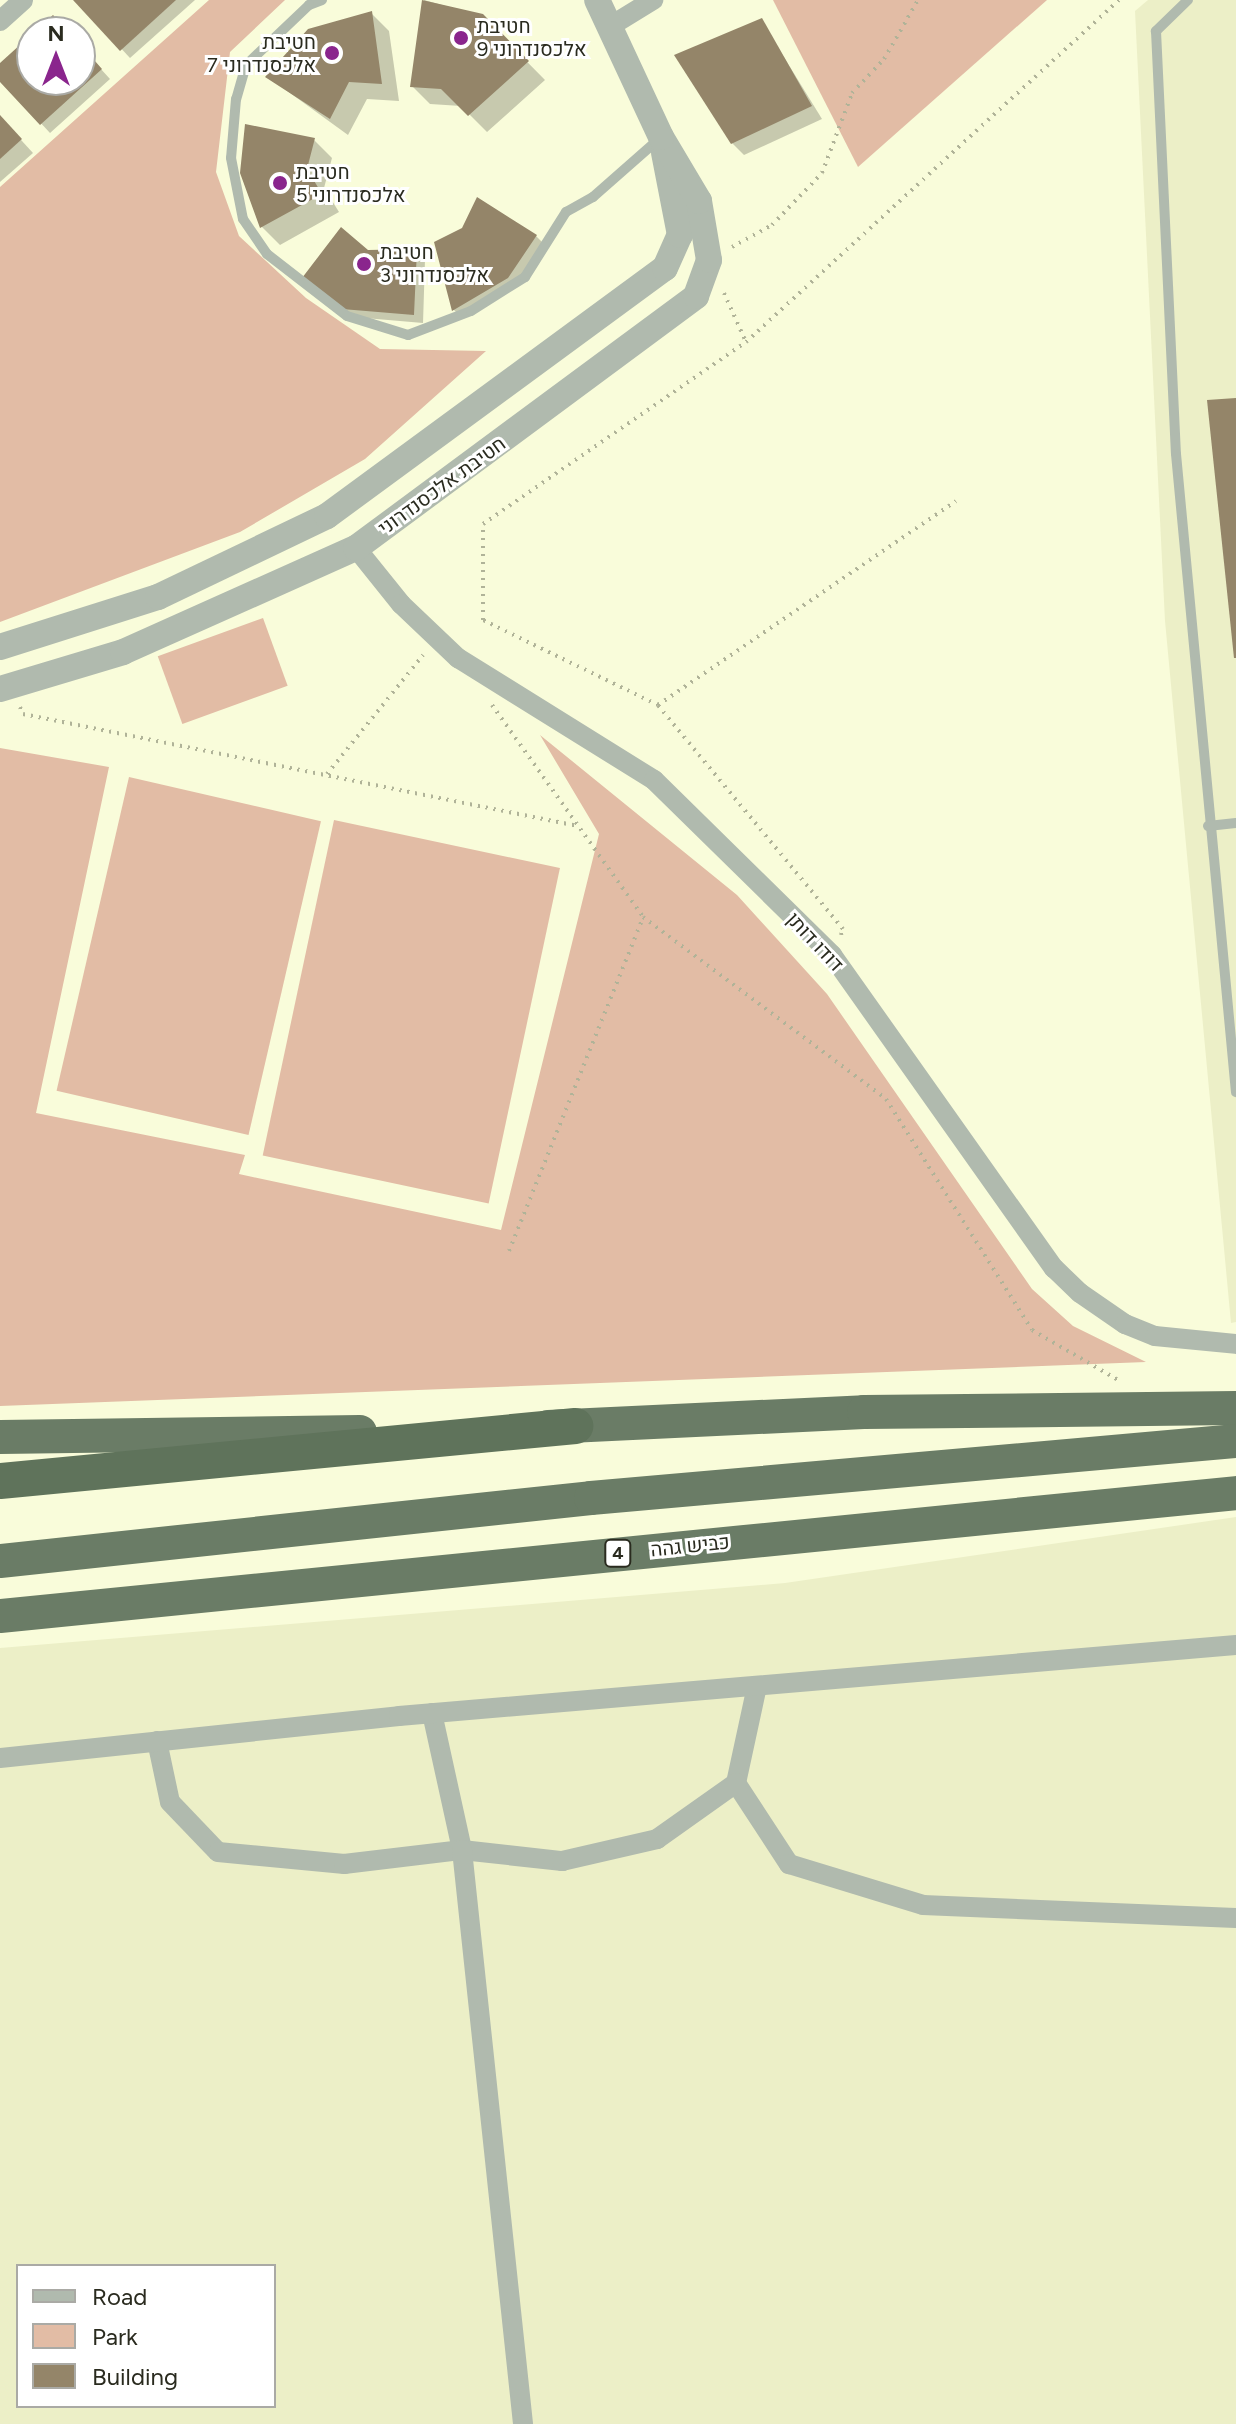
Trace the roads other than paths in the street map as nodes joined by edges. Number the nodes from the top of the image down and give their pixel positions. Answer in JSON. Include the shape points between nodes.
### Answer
{"nodes":[{"id":1,"x":23,"y":0,"type":"edge"},
{"id":2,"x":322,"y":0,"type":"edge"},
{"id":3,"x":597,"y":0,"type":"edge"},
{"id":4,"x":653,"y":0,"type":"edge"},
{"id":5,"x":1188,"y":0,"type":"edge"},
{"id":6,"x":0,"y":21,"type":"edge"},
{"id":7,"x":609,"y":27,"type":"junction"},
{"id":8,"x":661,"y":137,"type":"junction"},
{"id":9,"x":356,"y":548,"type":"junction"},
{"id":10,"x":0,"y":647,"type":"edge"},
{"id":11,"x":0,"y":689,"type":"edge"},
{"id":12,"x":1236,"y":823,"type":"edge"},
{"id":13,"x":1208,"y":826,"type":"junction"},
{"id":14,"x":1236,"y":1092,"type":"edge"},
{"id":15,"x":1236,"y":1344,"type":"edge"},
{"id":16,"x":1236,"y":1408,"type":"edge"},
{"id":17,"x":575,"y":1426,"type":"junction"},
{"id":18,"x":0,"y":1437,"type":"edge"},
{"id":19,"x":1236,"y":1441,"type":"edge"},
{"id":20,"x":0,"y":1481,"type":"edge"},
{"id":21,"x":1236,"y":1493,"type":"edge"},
{"id":22,"x":0,"y":1561,"type":"edge"},
{"id":23,"x":0,"y":1616,"type":"edge"},
{"id":24,"x":1236,"y":1645,"type":"edge"},
{"id":25,"x":757,"y":1686,"type":"junction"},
{"id":26,"x":432,"y":1713,"type":"junction"},
{"id":27,"x":157,"y":1741,"type":"junction"},
{"id":28,"x":0,"y":1758,"type":"edge"},
{"id":29,"x":736,"y":1783,"type":"junction"},
{"id":30,"x":462,"y":1850,"type":"junction"},
{"id":31,"x":1236,"y":1918,"type":"edge"},
{"id":32,"x":523,"y":2424,"type":"edge"}],
"edges":[{"from":1,"to":6,"type":"street"},
{"from":2,"to":8,"type":"lane","via":[[309,5],[246,65],[236,99],[231,158],[243,219],[267,254],[347,316],[408,335],[471,311],[525,277],[566,212],[593,197]]},
{"from":3,"to":7,"type":"street"},
{"from":4,"to":7,"type":"street"},
{"from":5,"to":13,"type":"lane","via":[[1156,31],[1176,454]]},
{"from":7,"to":8,"type":"street"},
{"from":8,"to":9,"type":"street","name":"חטיבת אלכסנדרוני","via":[[699,201],[709,260],[696,296]]},
{"from":8,"to":10,"type":"street","via":[[680,235],[665,268],[327,516],[158,597]]},
{"from":9,"to":11,"type":"street","name":"חטיבת אלכסנדרוני","via":[[123,652]]},
{"from":9,"to":15,"type":"street","name":"דודו דותן","via":[[401,604],[458,658],[654,780],[832,955],[1054,1268],[1080,1293],[1125,1324],[1155,1336]]},
{"from":12,"to":13,"type":"lane"},
{"from":13,"to":14,"type":"lane"},
{"from":16,"to":17,"type":"highway","via":[[849,1413]]},
{"from":17,"to":18,"type":"highway"},
{"from":17,"to":20,"type":"highway"},
{"from":19,"to":22,"type":"highway","via":[[591,1498]]},
{"from":21,"to":23,"type":"highway","name":"כביש גהה","number":"4"},
{"from":24,"to":25,"type":"street"},
{"from":25,"to":26,"type":"street"},
{"from":25,"to":29,"type":"street"},
{"from":26,"to":27,"type":"street"},
{"from":26,"to":30,"type":"street"},
{"from":27,"to":28,"type":"street"},
{"from":27,"to":30,"type":"street","via":[[170,1802],[218,1852],[344,1864]]},
{"from":29,"to":30,"type":"street","via":[[657,1839],[562,1861]]},
{"from":29,"to":31,"type":"street","via":[[789,1864],[923,1905]]},
{"from":30,"to":32,"type":"street"}]}
